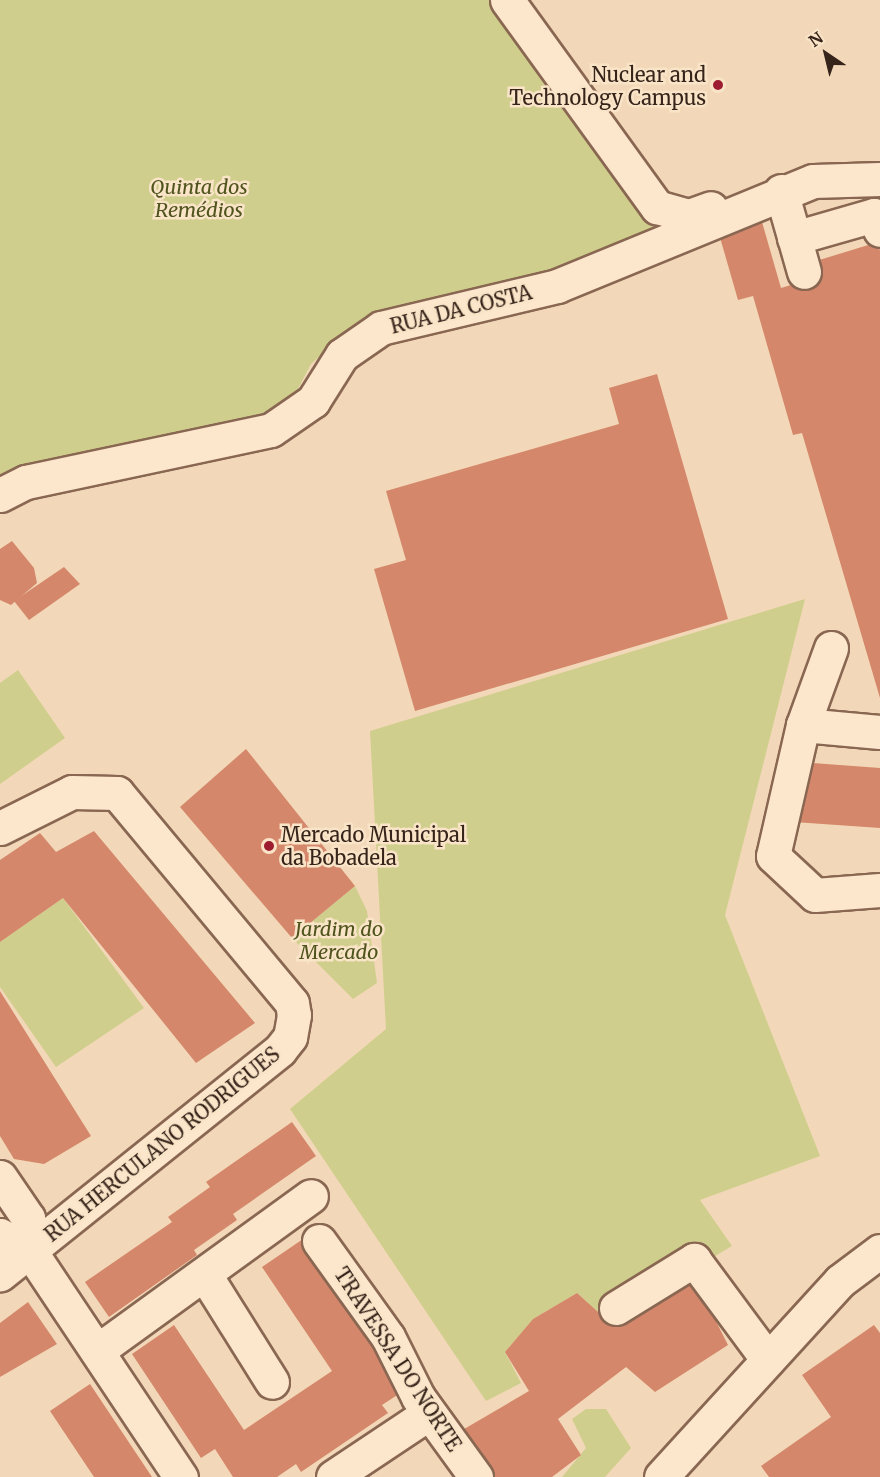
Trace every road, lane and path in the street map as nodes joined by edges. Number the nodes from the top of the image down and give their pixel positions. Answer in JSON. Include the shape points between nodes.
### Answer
{"nodes":[{"id":1,"x":507,"y":0,"type":"edge"},
{"id":2,"x":880,"y":163,"type":"edge"},
{"id":3,"x":880,"y":179,"type":"edge"},
{"id":4,"x":781,"y":191,"type":"junction"},
{"id":5,"x":880,"y":230,"type":"edge"},
{"id":6,"x":794,"y":238,"type":"junction"},
{"id":7,"x":804,"y":272,"type":"dead end"},
{"id":8,"x":0,"y":495,"type":"edge"},
{"id":9,"x":831,"y":648,"type":"dead end"},
{"id":10,"x":803,"y":725,"type":"junction"},
{"id":11,"x":880,"y":732,"type":"edge"},
{"id":12,"x":0,"y":828,"type":"edge"},
{"id":13,"x":880,"y":890,"type":"edge"},
{"id":14,"x":0,"y":1178,"type":"edge"},
{"id":15,"x":311,"y":1196,"type":"dead end"},
{"id":16,"x":0,"y":1235,"type":"edge"},
{"id":17,"x":320,"y":1241,"type":"dead end"},
{"id":18,"x":30,"y":1251,"type":"junction"},
{"id":19,"x":880,"y":1251,"type":"edge"},
{"id":20,"x":0,"y":1274,"type":"edge"},
{"id":21,"x":205,"y":1275,"type":"junction"},
{"id":22,"x":616,"y":1308,"type":"dead end"},
{"id":23,"x":96,"y":1351,"type":"junction"},
{"id":24,"x":768,"y":1360,"type":"junction"},
{"id":25,"x":272,"y":1382,"type":"dead end"},
{"id":26,"x":429,"y":1413,"type":"junction"},
{"id":27,"x":181,"y":1477,"type":"edge"},
{"id":28,"x":333,"y":1477,"type":"edge"},
{"id":29,"x":476,"y":1477,"type":"edge"},
{"id":30,"x":661,"y":1477,"type":"edge"}],
"edges":[{"from":1,"to":2,"type":"street","via":[[657,207],[670,215],[689,216],[806,173]]},
{"from":3,"to":4,"type":"street","name":"RUA DA COSTA","via":[[813,181]]},
{"from":4,"to":6,"type":"street"},
{"from":4,"to":8,"type":"street","name":"RUA DA COSTA","via":[[557,286],[381,328],[342,355],[313,401],[271,430],[26,482]]},
{"from":5,"to":6,"type":"street","via":[[874,215]]},
{"from":6,"to":7,"type":"street"},
{"from":9,"to":10,"type":"street"},
{"from":10,"to":11,"type":"street"},
{"from":10,"to":13,"type":"street","via":[[773,856],[815,895]]},
{"from":12,"to":18,"type":"street","name":"RUA HERCULANO RODRIGUES","via":[[72,792],[117,793],[292,1003],[294,1015],[290,1037],[280,1050]]},
{"from":14,"to":18,"type":"street","via":[[28,1218]]},
{"from":15,"to":21,"type":"street"},
{"from":16,"to":18,"type":"street"},
{"from":17,"to":26,"type":"street","name":"TRAVESSA DO NORTE","via":[[388,1337]]},
{"from":18,"to":20,"type":"street","name":"RUA HERCULANO RODRIGUES"},
{"from":18,"to":23,"type":"street"},
{"from":19,"to":24,"type":"street","via":[[840,1281]]},
{"from":21,"to":23,"type":"street"},
{"from":21,"to":25,"type":"street"},
{"from":22,"to":24,"type":"street","via":[[694,1260]]},
{"from":23,"to":27,"type":"street"},
{"from":24,"to":30,"type":"street"},
{"from":26,"to":28,"type":"street"},
{"from":26,"to":29,"type":"street","name":"TRAVESSA DO NORTE"}]}
